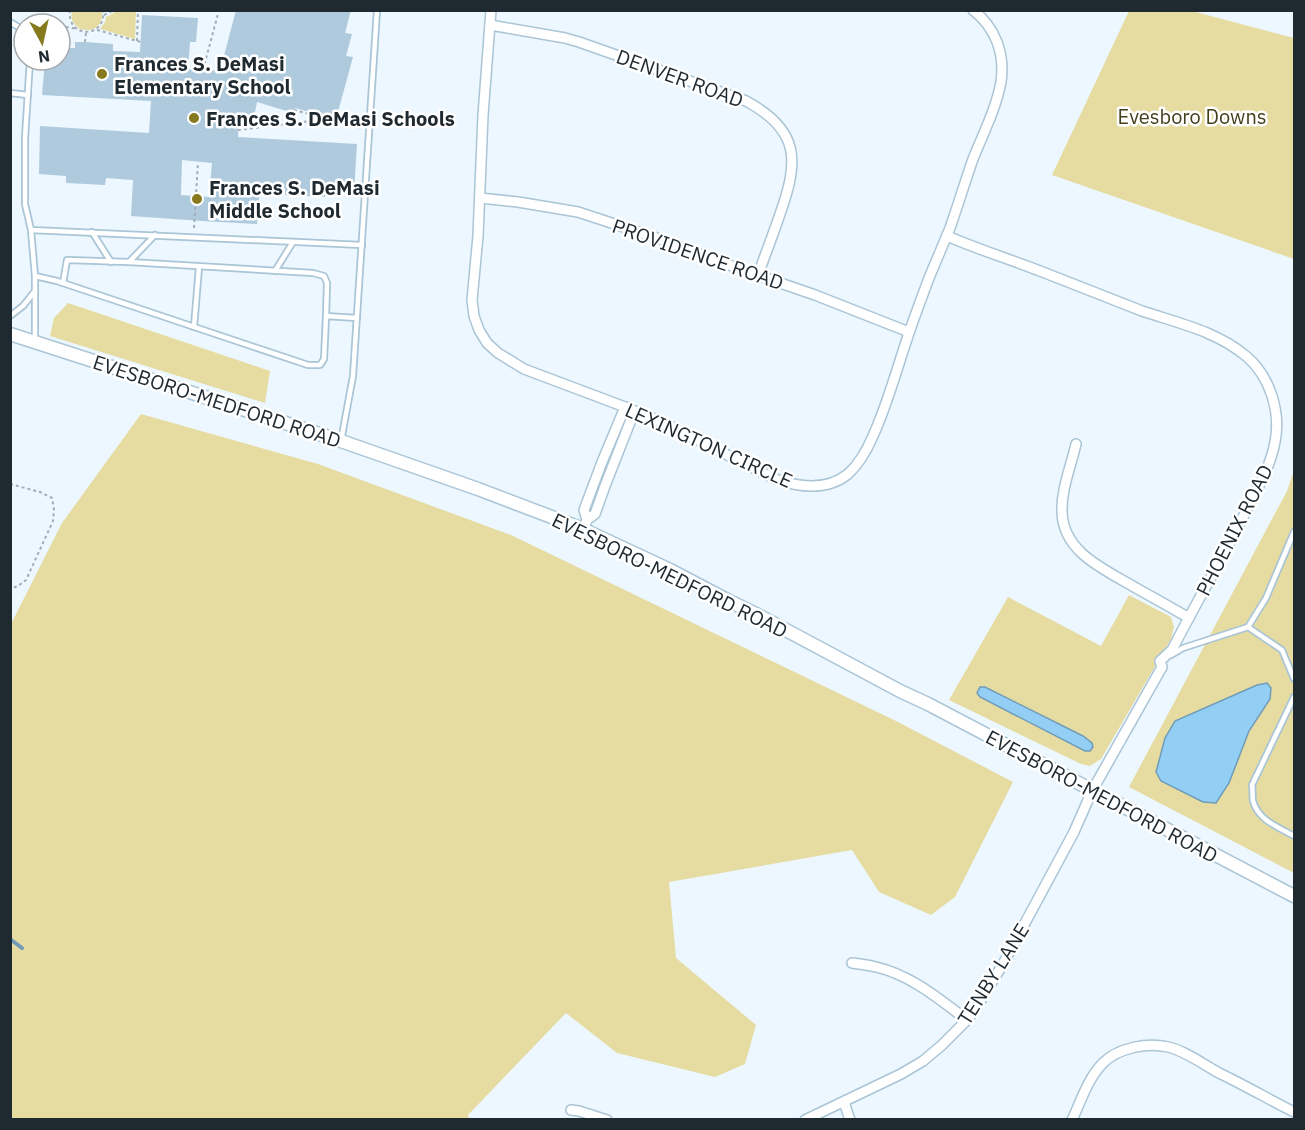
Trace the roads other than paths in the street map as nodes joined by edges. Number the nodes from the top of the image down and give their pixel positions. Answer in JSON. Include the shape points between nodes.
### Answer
{"nodes":[{"id":1,"x":377,"y":10,"type":"edge"},
{"id":2,"x":490,"y":10,"type":"edge"},
{"id":3,"x":978,"y":12,"type":"edge"},
{"id":4,"x":490,"y":25,"type":"junction"},
{"id":5,"x":30,"y":72,"type":"edge"},
{"id":6,"x":10,"y":93,"type":"edge"},
{"id":7,"x":27,"y":95,"type":"junction"},
{"id":8,"x":480,"y":198,"type":"junction"},
{"id":9,"x":31,"y":230,"type":"junction"},
{"id":10,"x":92,"y":232,"type":"junction"},
{"id":11,"x":155,"y":235,"type":"junction"},
{"id":12,"x":946,"y":236,"type":"junction"},
{"id":13,"x":293,"y":242,"type":"junction"},
{"id":14,"x":362,"y":245,"type":"junction"},
{"id":15,"x":111,"y":262,"type":"junction"},
{"id":16,"x":129,"y":262,"type":"junction"},
{"id":17,"x":199,"y":267,"type":"junction"},
{"id":18,"x":274,"y":271,"type":"junction"},
{"id":19,"x":758,"y":275,"type":"junction"},
{"id":20,"x":35,"y":276,"type":"junction"},
{"id":21,"x":63,"y":283,"type":"junction"},
{"id":22,"x":35,"y":291,"type":"junction"},
{"id":23,"x":10,"y":316,"type":"edge"},
{"id":24,"x":326,"y":316,"type":"junction"},
{"id":25,"x":357,"y":318,"type":"junction"},
{"id":26,"x":194,"y":327,"type":"junction"},
{"id":27,"x":909,"y":332,"type":"junction"},
{"id":28,"x":10,"y":334,"type":"edge"},
{"id":29,"x":35,"y":341,"type":"junction"},
{"id":30,"x":625,"y":407,"type":"junction"},
{"id":31,"x":634,"y":412,"type":"junction"},
{"id":32,"x":341,"y":441,"type":"junction"},
{"id":33,"x":1076,"y":444,"type":"dead end"},
{"id":34,"x":585,"y":525,"type":"junction"},
{"id":35,"x":1294,"y":532,"type":"edge"},
{"id":36,"x":1189,"y":618,"type":"junction"},
{"id":37,"x":1248,"y":627,"type":"junction"},
{"id":38,"x":1160,"y":661,"type":"junction"},
{"id":39,"x":1294,"y":679,"type":"edge"},
{"id":40,"x":1294,"y":697,"type":"edge"},
{"id":41,"x":1092,"y":791,"type":"junction"},
{"id":42,"x":1294,"y":836,"type":"edge"},
{"id":43,"x":1294,"y":896,"type":"edge"},
{"id":44,"x":852,"y":963,"type":"dead end"},
{"id":45,"x":967,"y":1020,"type":"junction"},
{"id":46,"x":844,"y":1102,"type":"junction"},
{"id":47,"x":571,"y":1110,"type":"dead end"},
{"id":48,"x":1294,"y":1112,"type":"edge"},
{"id":49,"x":607,"y":1119,"type":"edge"},
{"id":50,"x":805,"y":1119,"type":"edge"},
{"id":51,"x":850,"y":1119,"type":"edge"},
{"id":52,"x":1072,"y":1119,"type":"edge"}],
"edges":[{"from":1,"to":14,"type":"lane"},
{"from":2,"to":4,"type":"street","name":"LEXINGTON CIRCLE"},
{"from":3,"to":12,"type":"street","name":"LEXINGTON CIRCLE","via":[[997,41],[1001,82]]},
{"from":4,"to":8,"type":"street","name":"LEXINGTON CIRCLE"},
{"from":4,"to":19,"type":"street","name":"DENVER ROAD","via":[[589,45],[746,100],[773,118],[789,144],[792,172]]},
{"from":5,"to":7,"type":"lane"},
{"from":6,"to":7,"type":"lane"},
{"from":7,"to":9,"type":"lane","via":[[25,204]]},
{"from":8,"to":19,"type":"street","name":"PROVIDENCE ROAD","via":[[578,212]]},
{"from":8,"to":30,"type":"street","name":"LEXINGTON CIRCLE","via":[[472,300],[474,316],[487,343],[524,369]]},
{"from":9,"to":10,"type":"lane"},
{"from":9,"to":20,"type":"lane"},
{"from":10,"to":11,"type":"lane"},
{"from":10,"to":15,"type":"lane"},
{"from":11,"to":13,"type":"lane"},
{"from":11,"to":16,"type":"lane"},
{"from":12,"to":27,"type":"street","name":"LEXINGTON CIRCLE"},
{"from":12,"to":36,"type":"street","name":"PHOENIX ROAD","via":[[1199,329],[1233,346],[1260,371],[1269,387],[1277,422],[1271,458]]},
{"from":13,"to":14,"type":"lane"},
{"from":13,"to":18,"type":"lane"},
{"from":14,"to":25,"type":"lane"},
{"from":15,"to":16,"type":"lane"},
{"from":15,"to":21,"type":"lane","via":[[68,260]]},
{"from":16,"to":17,"type":"lane"},
{"from":17,"to":18,"type":"lane"},
{"from":17,"to":26,"type":"lane"},
{"from":18,"to":24,"type":"lane","via":[[324,276]]},
{"from":19,"to":27,"type":"street","name":"PROVIDENCE ROAD"},
{"from":20,"to":21,"type":"lane"},
{"from":20,"to":22,"type":"lane"},
{"from":21,"to":26,"type":"lane"},
{"from":22,"to":23,"type":"lane"},
{"from":22,"to":29,"type":"lane"},
{"from":24,"to":25,"type":"lane"},
{"from":24,"to":26,"type":"lane","via":[[324,359],[320,365],[309,366]]},
{"from":25,"to":32,"type":"lane","via":[[353,376]]},
{"from":27,"to":31,"type":"street","name":"LEXINGTON CIRCLE","via":[[873,436],[858,462],[836,481],[814,486],[791,485]]},
{"from":28,"to":29,"type":"street","name":"EVESBORO-MEDFORD ROAD"},
{"from":29,"to":32,"type":"street","name":"EVESBORO-MEDFORD ROAD"},
{"from":30,"to":31,"type":"street","name":"LEXINGTON CIRCLE"},
{"from":30,"to":34,"type":"street","via":[[584,510]]},
{"from":31,"to":34,"type":"street","via":[[596,514]]},
{"from":32,"to":34,"type":"street","name":"EVESBORO-MEDFORD ROAD"},
{"from":33,"to":36,"type":"street","via":[[1063,498],[1063,524],[1068,536],[1098,566]]},
{"from":34,"to":41,"type":"street","name":"EVESBORO-MEDFORD ROAD"},
{"from":35,"to":37,"type":"lane","via":[[1266,598]]},
{"from":36,"to":38,"type":"street","name":"PHOENIX ROAD","via":[[1172,650]]},
{"from":37,"to":38,"type":"lane","via":[[1183,648]]},
{"from":37,"to":39,"type":"lane","via":[[1282,650]]},
{"from":38,"to":41,"type":"street","name":"PHOENIX ROAD","via":[[1162,667]]},
{"from":40,"to":42,"type":"lane","via":[[1252,785],[1259,813]]},
{"from":41,"to":43,"type":"street","name":"EVESBORO-MEDFORD ROAD"},
{"from":41,"to":45,"type":"street","name":"TENBY LANE","via":[[1071,839],[1003,964]]},
{"from":44,"to":45,"type":"street","via":[[902,976]]},
{"from":45,"to":46,"type":"street","name":"TENBY LANE","via":[[929,1056]]},
{"from":46,"to":50,"type":"street","name":"TENBY LANE"},
{"from":46,"to":51,"type":"street"},
{"from":47,"to":49,"type":"street"},
{"from":48,"to":52,"type":"street","via":[[1195,1059],[1154,1045],[1127,1049],[1105,1061],[1090,1081]]}]}
